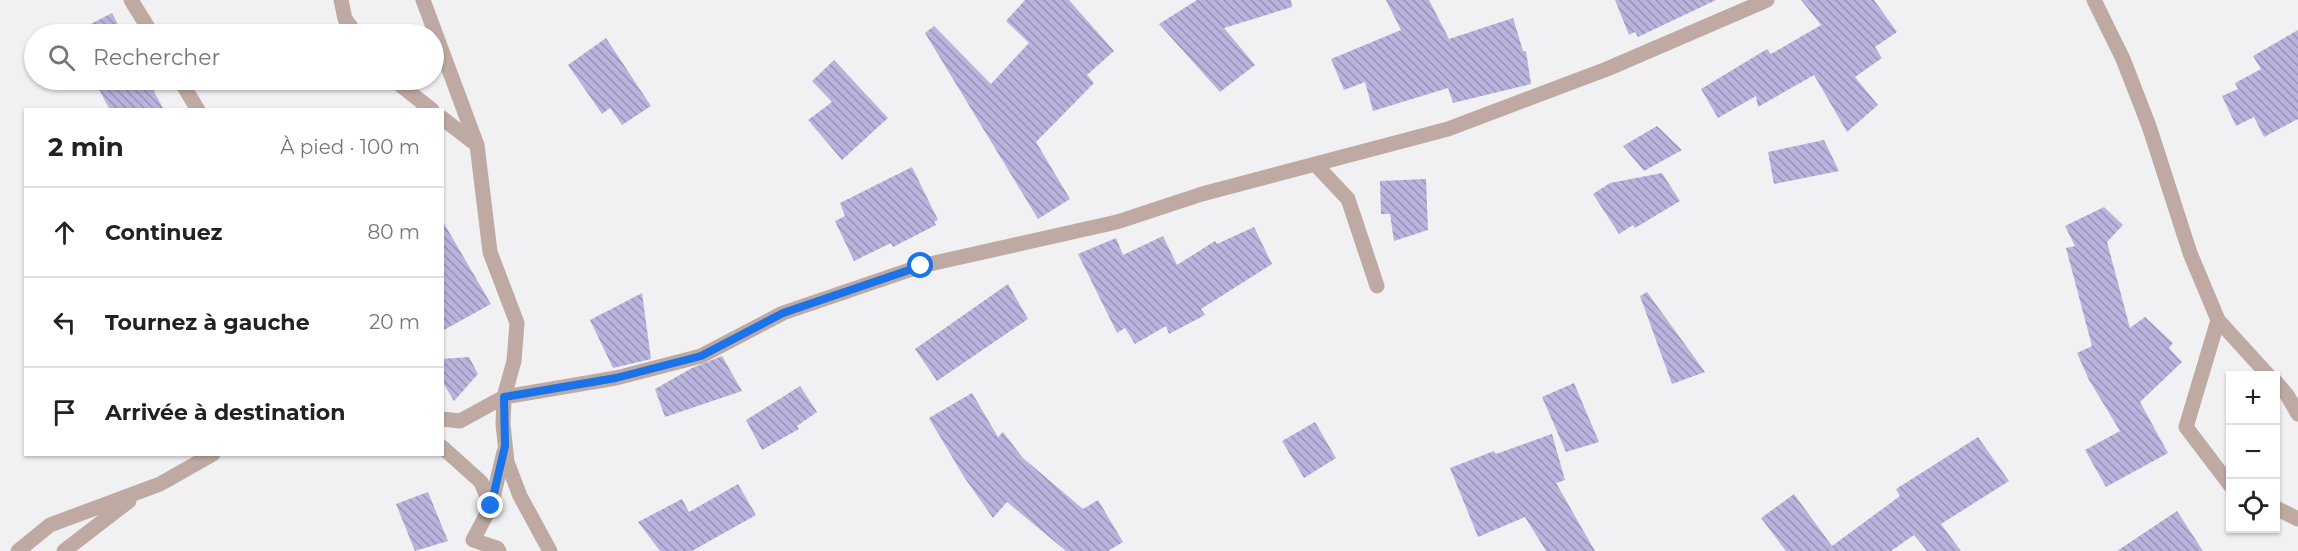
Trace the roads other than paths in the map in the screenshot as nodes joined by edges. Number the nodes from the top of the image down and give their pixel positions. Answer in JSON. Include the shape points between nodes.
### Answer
{"nodes":[{"id":1,"x":131,"y":0,"type":"edge"},
{"id":2,"x":341,"y":0,"type":"edge"},
{"id":3,"x":423,"y":0,"type":"edge"},
{"id":4,"x":1767,"y":0,"type":"edge"},
{"id":5,"x":2094,"y":0,"type":"edge"},
{"id":6,"x":146,"y":24,"type":"edge"},
{"id":7,"x":349,"y":24,"type":"edge"},
{"id":8,"x":432,"y":24,"type":"edge"},
{"id":9,"x":444,"y":56,"type":"edge"},
{"id":10,"x":186,"y":90,"type":"edge"},
{"id":11,"x":407,"y":90,"type":"edge"},
{"id":12,"x":197,"y":108,"type":"edge"},
{"id":13,"x":429,"y":108,"type":"edge"},
{"id":14,"x":444,"y":120,"type":"edge"},
{"id":15,"x":477,"y":145,"type":"junction"},
{"id":16,"x":1316,"y":165,"type":"junction"},
{"id":17,"x":1377,"y":285,"type":"dead end"},
{"id":18,"x":2218,"y":320,"type":"junction"},
{"id":19,"x":2265,"y":371,"type":"edge"},
{"id":20,"x":2280,"y":387,"type":"edge"},
{"id":21,"x":504,"y":397,"type":"junction"},
{"id":22,"x":2298,"y":414,"type":"edge"},
{"id":23,"x":444,"y":420,"type":"edge"},
{"id":24,"x":505,"y":446,"type":"junction"},
{"id":25,"x":444,"y":449,"type":"edge"},
{"id":26,"x":209,"y":456,"type":"edge"},
{"id":27,"x":2226,"y":480,"type":"edge"},
{"id":28,"x":141,"y":492,"type":"junction"},
{"id":29,"x":491,"y":506,"type":"junction"},
{"id":30,"x":2280,"y":510,"type":"edge"},
{"id":31,"x":2298,"y":519,"type":"edge"},
{"id":32,"x":18,"y":551,"type":"edge"},
{"id":33,"x":64,"y":551,"type":"edge"},
{"id":34,"x":499,"y":551,"type":"edge"},
{"id":35,"x":550,"y":551,"type":"edge"}],
"edges":[{"from":1,"to":6,"type":"street"},
{"from":2,"to":7,"type":"street"},
{"from":3,"to":8,"type":"street"},
{"from":4,"to":16,"type":"street","via":[[1607,69],[1449,129]]},
{"from":5,"to":18,"type":"street","via":[[2149,126],[2190,253]]},
{"from":9,"to":15,"type":"street"},
{"from":10,"to":12,"type":"street"},
{"from":11,"to":13,"type":"street"},
{"from":14,"to":15,"type":"street"},
{"from":15,"to":21,"type":"street","via":[[490,252],[517,323],[514,361]]},
{"from":16,"to":17,"type":"street","via":[[1348,199]]},
{"from":16,"to":21,"type":"street","via":[[1202,194],[1117,222],[921,266],[783,313],[701,356],[616,378]]},
{"from":18,"to":19,"type":"street"},
{"from":18,"to":27,"type":"street","via":[[2186,427]]},
{"from":20,"to":22,"type":"street"},
{"from":21,"to":23,"type":"street","via":[[460,421]]},
{"from":21,"to":24,"type":"street"},
{"from":24,"to":29,"type":"street"},
{"from":24,"to":35,"type":"street","via":[[520,496]]},
{"from":25,"to":29,"type":"street","via":[[481,482]]},
{"from":26,"to":28,"type":"street"},
{"from":28,"to":32,"type":"street","via":[[50,525]]},
{"from":28,"to":33,"type":"street"},
{"from":29,"to":34,"type":"street","via":[[473,540]]},
{"from":30,"to":31,"type":"street"}]}
